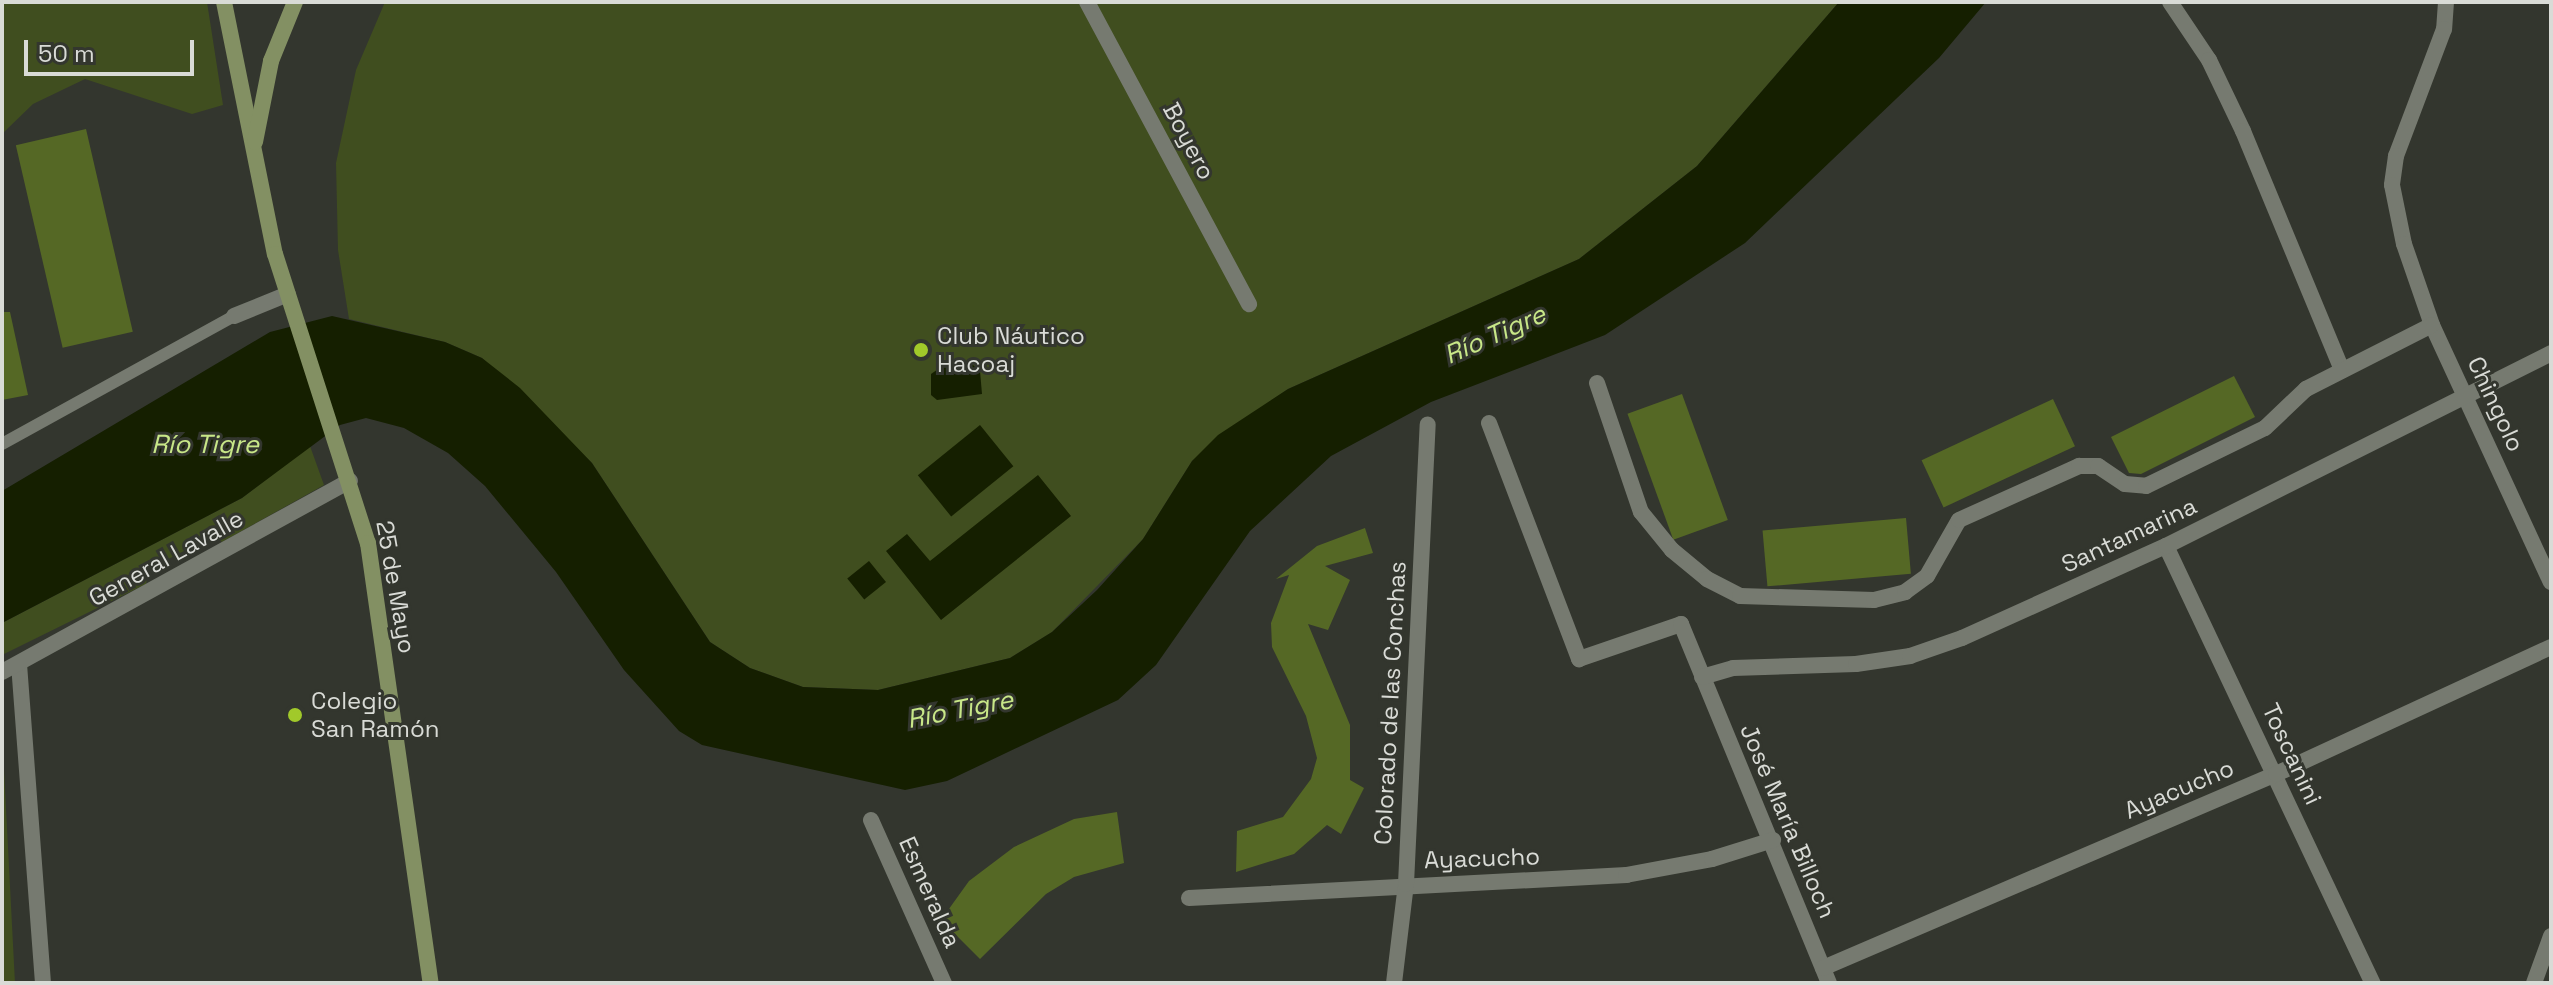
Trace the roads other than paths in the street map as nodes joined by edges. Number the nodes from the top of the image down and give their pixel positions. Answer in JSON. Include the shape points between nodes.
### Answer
{"nodes":[{"id":1,"x":224,"y":2,"type":"edge"},
{"id":2,"x":295,"y":2,"type":"edge"},
{"id":3,"x":1087,"y":2,"type":"edge"},
{"id":4,"x":2170,"y":2,"type":"edge"},
{"id":5,"x":2446,"y":2,"type":"edge"},
{"id":6,"x":253,"y":155,"type":"junction"},
{"id":7,"x":288,"y":294,"type":"junction"},
{"id":8,"x":1249,"y":304,"type":"dead end"},
{"id":9,"x":234,"y":316,"type":"joint"},
{"id":10,"x":2432,"y":325,"type":"junction"},
{"id":11,"x":2551,"y":353,"type":"edge"},
{"id":12,"x":2342,"y":370,"type":"junction"},
{"id":13,"x":1597,"y":383,"type":"dead end"},
{"id":14,"x":2468,"y":398,"type":"junction"},
{"id":15,"x":1489,"y":423,"type":"dead end"},
{"id":16,"x":1428,"y":425,"type":"dead end"},
{"id":17,"x":2,"y":444,"type":"edge"},
{"id":18,"x":350,"y":481,"type":"junction"},
{"id":19,"x":2166,"y":546,"type":"junction"},
{"id":20,"x":2551,"y":582,"type":"edge"},
{"id":21,"x":2551,"y":647,"type":"edge"},
{"id":22,"x":19,"y":664,"type":"junction"},
{"id":23,"x":2,"y":672,"type":"edge"},
{"id":24,"x":1702,"y":677,"type":"junction"},
{"id":25,"x":2276,"y":774,"type":"junction"},
{"id":26,"x":871,"y":820,"type":"dead end"},
{"id":27,"x":1773,"y":840,"type":"junction"},
{"id":28,"x":1406,"y":884,"type":"junction"},
{"id":29,"x":1189,"y":898,"type":"dead end"},
{"id":30,"x":2551,"y":936,"type":"edge"},
{"id":31,"x":1826,"y":975,"type":"edge"},
{"id":32,"x":43,"y":983,"type":"edge"},
{"id":33,"x":431,"y":983,"type":"edge"},
{"id":34,"x":944,"y":983,"type":"edge"},
{"id":35,"x":1394,"y":983,"type":"edge"},
{"id":36,"x":2373,"y":983,"type":"edge"},
{"id":37,"x":2534,"y":983,"type":"edge"}],
"edges":[{"from":1,"to":6,"type":"main road","name":"25 de Mayo"},
{"from":2,"to":6,"type":"main road","via":[[271,61]]},
{"from":3,"to":8,"type":"street","name":"Boyero"},
{"from":4,"to":12,"type":"street","via":[[2209,60],[2243,131]]},
{"from":5,"to":10,"type":"street","name":"Chingolo","via":[[2442,37],[2396,156],[2392,185],[2404,244]]},
{"from":6,"to":7,"type":"main road","name":"25 de Mayo"},
{"from":7,"to":9,"type":"street"},
{"from":7,"to":18,"type":"main road","name":"25 de Mayo"},
{"from":9,"to":17,"type":"lane"},
{"from":10,"to":12,"type":"street"},
{"from":10,"to":14,"type":"street","name":"Chingolo"},
{"from":11,"to":14,"type":"street","name":"Santamarina"},
{"from":12,"to":13,"type":"street","via":[[2306,389],[2265,428],[2146,486],[2125,484],[2098,466],[2079,466],[1959,520],[1927,576],[1905,592],[1874,600],[1740,596],[1707,579],[1672,550],[1641,512]]},
{"from":14,"to":19,"type":"street","name":"Santamarina"},
{"from":14,"to":20,"type":"street","name":"Chingolo"},
{"from":15,"to":24,"type":"street","name":"José María Billoch","via":[[1579,659],[1681,624]]},
{"from":16,"to":28,"type":"street","name":"Colorado de las Conchas"},
{"from":18,"to":22,"type":"street","name":"General Lavalle"},
{"from":18,"to":33,"type":"main road","name":"25 de Mayo","via":[[368,543]]},
{"from":19,"to":24,"type":"street","name":"Santamarina","via":[[1910,656],[1856,664],[1733,668]]},
{"from":19,"to":25,"type":"street","name":"Toscanini"},
{"from":21,"to":25,"type":"street","name":"Ayacucho"},
{"from":22,"to":23,"type":"street","name":"General Lavalle"},
{"from":22,"to":32,"type":"street"},
{"from":24,"to":27,"type":"street","name":"José María Billoch"},
{"from":25,"to":31,"type":"street","name":"Ayacucho"},
{"from":25,"to":36,"type":"street","name":"Toscanini"},
{"from":26,"to":34,"type":"street","name":"Esmeralda"},
{"from":27,"to":28,"type":"street","name":"Ayacucho","via":[[1712,859],[1626,875]]},
{"from":27,"to":31,"type":"street","name":"José María Billoch"},
{"from":28,"to":29,"type":"street","name":"Ayacucho"},
{"from":28,"to":35,"type":"street","name":"Colorado de las Conchas"},
{"from":30,"to":37,"type":"street"}]}
